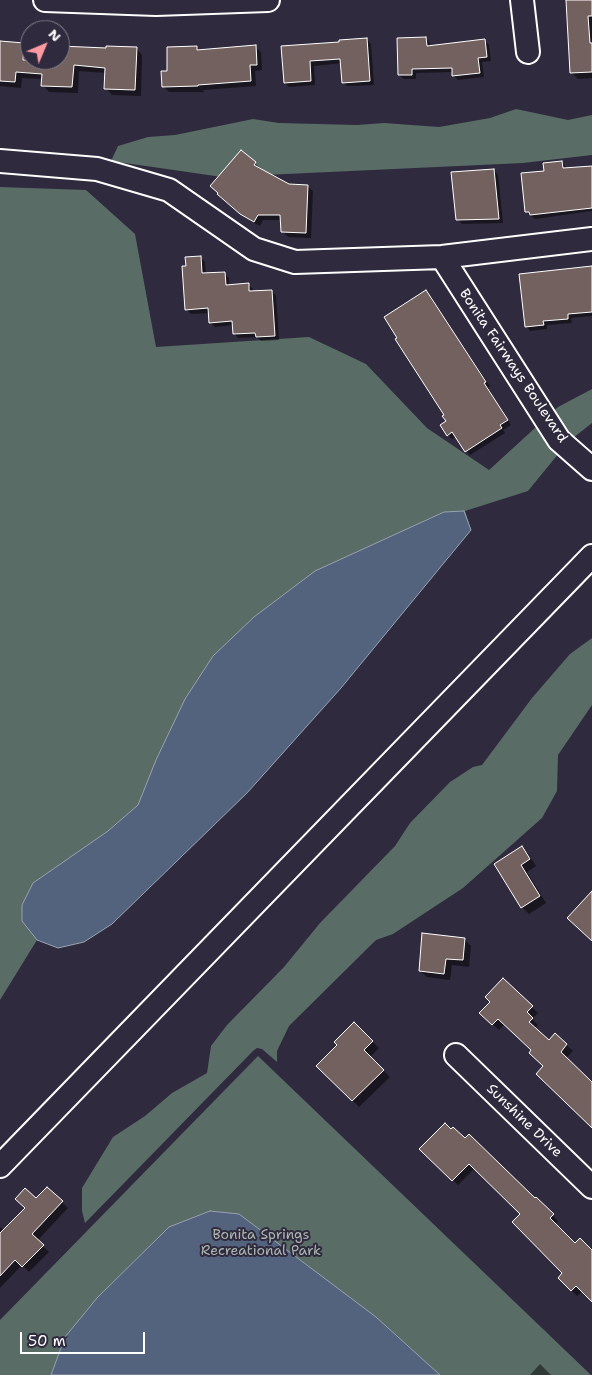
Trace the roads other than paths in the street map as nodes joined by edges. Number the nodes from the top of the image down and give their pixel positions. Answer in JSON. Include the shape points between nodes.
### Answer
{"nodes":[{"id":1,"x":45,"y":0,"type":"edge"},
{"id":2,"x":268,"y":0,"type":"edge"},
{"id":3,"x":522,"y":0,"type":"edge"},
{"id":4,"x":528,"y":52,"type":"dead end"},
{"id":5,"x":0,"y":161,"type":"edge"},
{"id":6,"x":592,"y":239,"type":"edge"},
{"id":7,"x":442,"y":258,"type":"junction"},
{"id":8,"x":592,"y":469,"type":"edge"},
{"id":9,"x":592,"y":556,"type":"edge"},
{"id":10,"x":456,"y":1055,"type":"dead end"},
{"id":11,"x":4,"y":1154,"type":"edge"},
{"id":12,"x":592,"y":1186,"type":"edge"}],
"edges":[{"from":1,"to":2,"type":"street","via":[[156,4]]},
{"from":3,"to":4,"type":"street"},
{"from":5,"to":7,"type":"street","via":[[96,169],[169,190],[254,249],[295,262]]},
{"from":6,"to":7,"type":"street"},
{"from":7,"to":8,"type":"street","name":"Bonita Fairways Boulevard","via":[[559,440]]},
{"from":9,"to":11,"type":"street"},
{"from":10,"to":12,"type":"street","name":"Sunshine Drive"}]}
